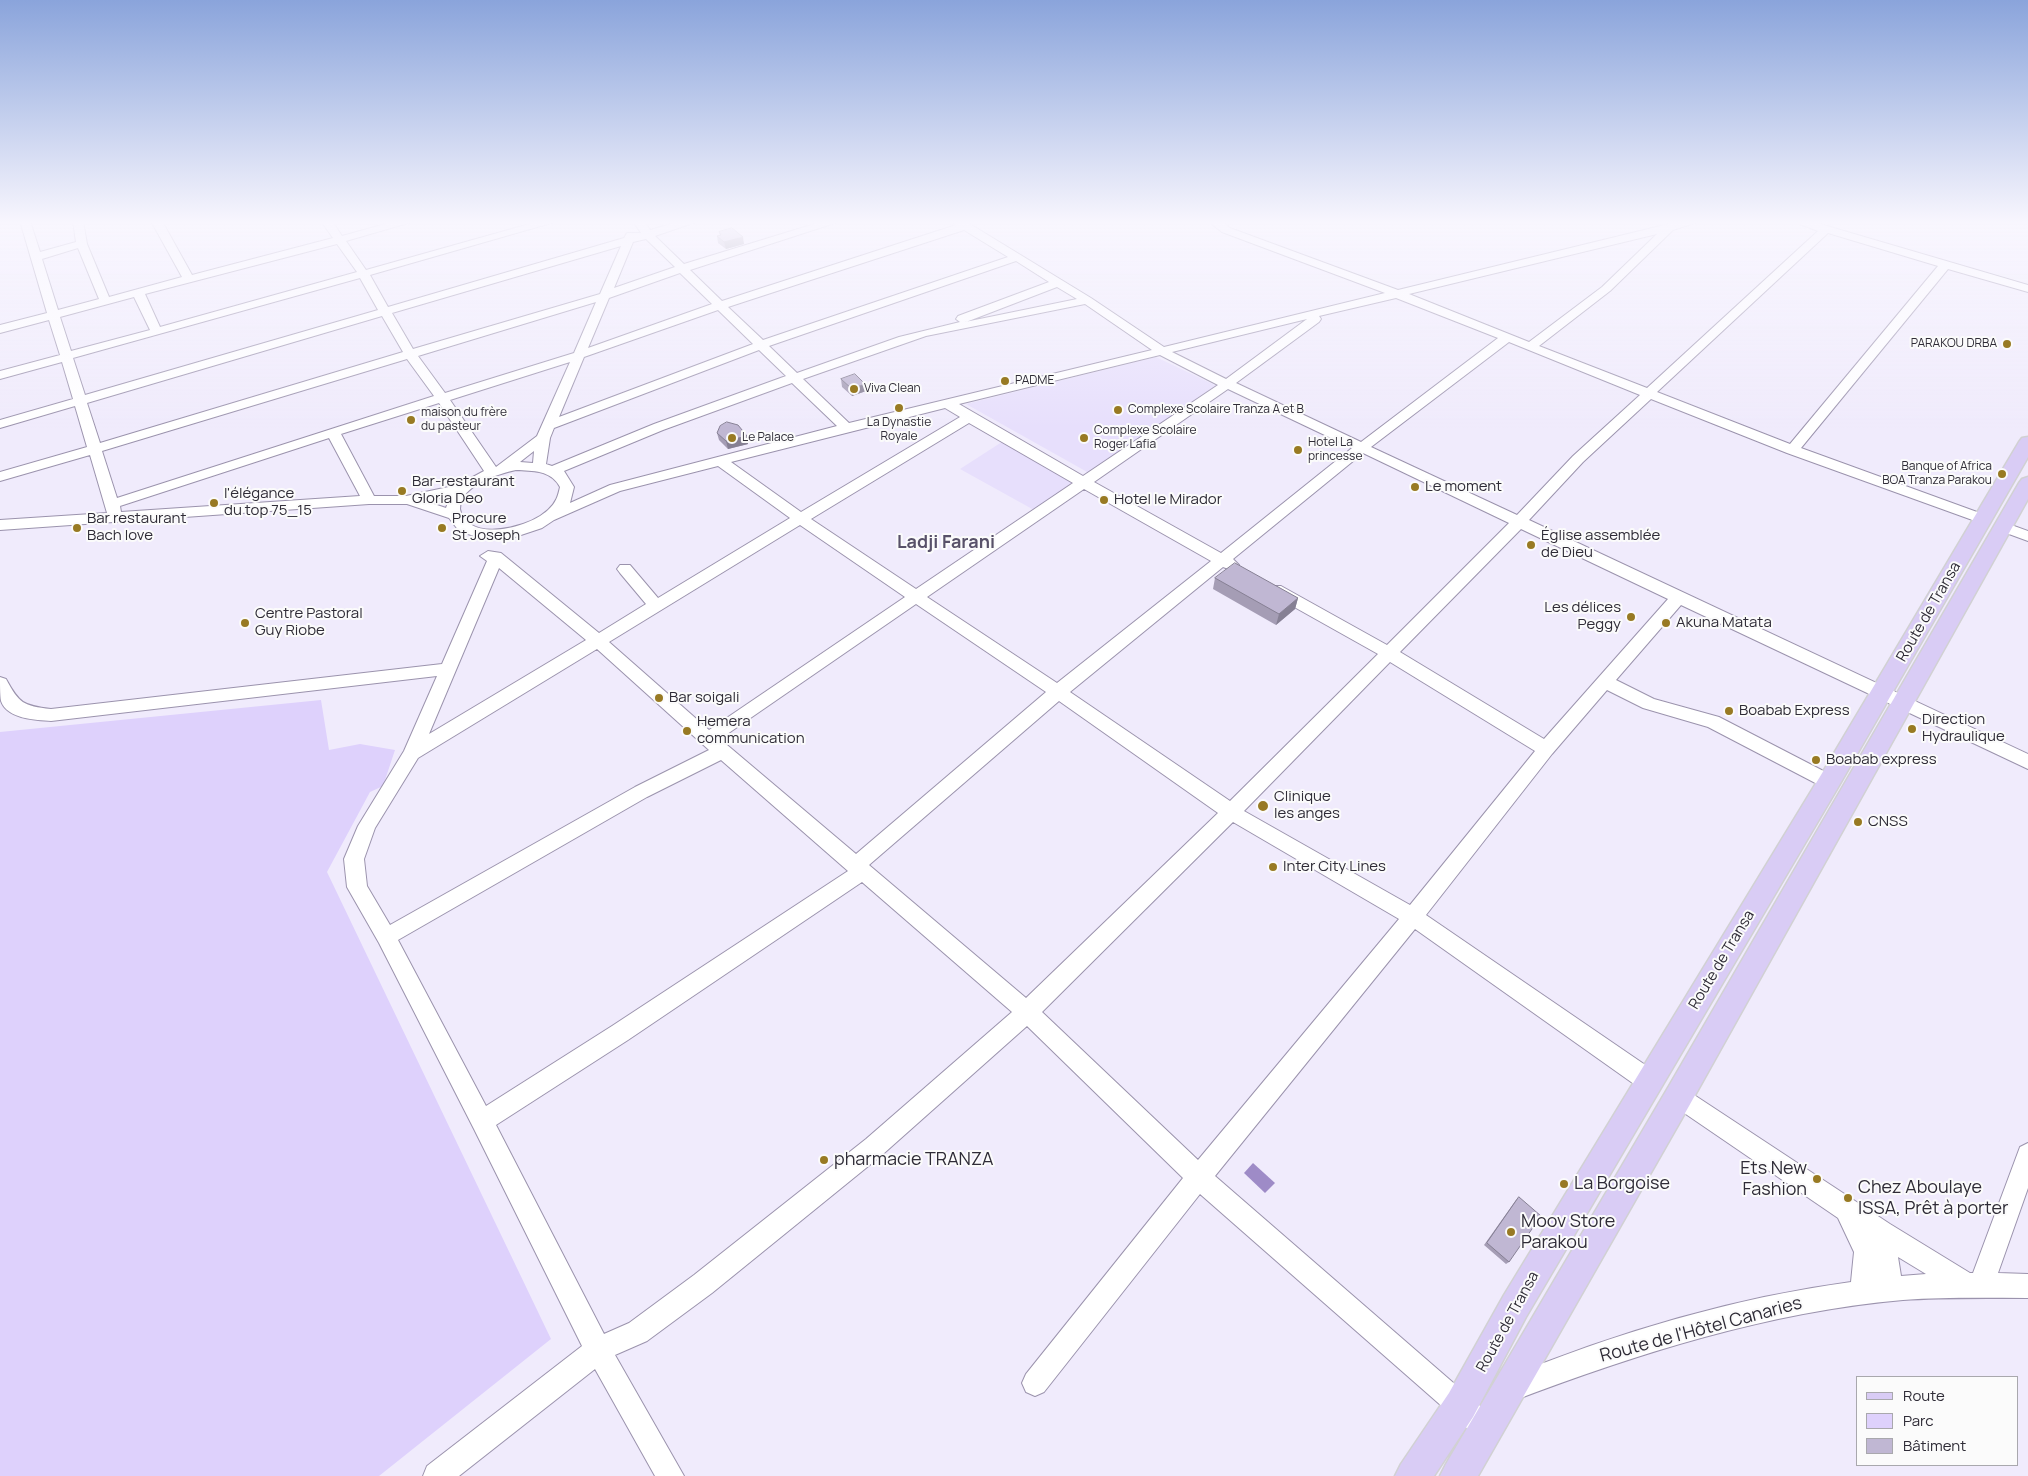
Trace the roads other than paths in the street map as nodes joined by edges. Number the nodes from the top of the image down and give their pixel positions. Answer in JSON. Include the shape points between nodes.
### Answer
{"nodes":[{"id":1,"x":46,"y":290,"type":"edge"},
{"id":2,"x":101,"y":290,"type":"edge"},
{"id":3,"x":149,"y":290,"type":"edge"},
{"id":4,"x":303,"y":290,"type":"edge"},
{"id":5,"x":372,"y":290,"type":"edge"},
{"id":6,"x":462,"y":290,"type":"edge"},
{"id":7,"x":607,"y":290,"type":"edge"},
{"id":8,"x":619,"y":290,"type":"edge"},
{"id":9,"x":705,"y":290,"type":"edge"},
{"id":10,"x":766,"y":290,"type":"edge"},
{"id":11,"x":921,"y":290,"type":"edge"},
{"id":12,"x":1039,"y":290,"type":"edge"},
{"id":13,"x":1069,"y":290,"type":"edge"},
{"id":14,"x":1386,"y":290,"type":"edge"},
{"id":15,"x":1414,"y":290,"type":"edge"},
{"id":16,"x":1605,"y":290,"type":"edge"},
{"id":17,"x":1760,"y":290,"type":"edge"},
{"id":18,"x":1925,"y":290,"type":"edge"},
{"id":19,"x":138,"y":293,"type":"junction"},
{"id":20,"x":1397,"y":294,"type":"junction"},
{"id":21,"x":604,"y":296,"type":"junction"},
{"id":22,"x":1087,"y":300,"type":"junction"},
{"id":23,"x":105,"y":301,"type":"junction"},
{"id":24,"x":721,"y":305,"type":"junction"},
{"id":25,"x":386,"y":312,"type":"junction"},
{"id":26,"x":1322,"y":314,"type":"junction"},
{"id":27,"x":54,"y":315,"type":"junction"},
{"id":28,"x":956,"y":325,"type":"junction"},
{"id":29,"x":0,"y":329,"type":"edge"},
{"id":30,"x":157,"y":332,"type":"junction"},
{"id":31,"x":1508,"y":338,"type":"junction"},
{"id":32,"x":761,"y":345,"type":"junction"},
{"id":33,"x":1530,"y":347,"type":"junction"},
{"id":34,"x":1161,"y":352,"type":"junction"},
{"id":35,"x":410,"y":354,"type":"junction"},
{"id":36,"x":579,"y":355,"type":"junction"},
{"id":37,"x":66,"y":357,"type":"junction"},
{"id":38,"x":0,"y":375,"type":"edge"},
{"id":39,"x":795,"y":377,"type":"junction"},
{"id":40,"x":1226,"y":385,"type":"junction"},
{"id":41,"x":1648,"y":392,"type":"junction"},
{"id":42,"x":442,"y":398,"type":"junction"},
{"id":43,"x":80,"y":401,"type":"junction"},
{"id":44,"x":947,"y":403,"type":"junction"},
{"id":45,"x":969,"y":417,"type":"junction"},
{"id":46,"x":0,"y":424,"type":"edge"},
{"id":47,"x":846,"y":428,"type":"junction"},
{"id":48,"x":546,"y":431,"type":"junction"},
{"id":49,"x":334,"y":432,"type":"junction"},
{"id":50,"x":2028,"y":442,"type":"edge"},
{"id":51,"x":1361,"y":448,"type":"junction"},
{"id":52,"x":95,"y":449,"type":"junction"},
{"id":53,"x":1792,"y":450,"type":"junction"},
{"id":54,"x":719,"y":460,"type":"junction"},
{"id":55,"x":538,"y":466,"type":"junction"},
{"id":56,"x":497,"y":470,"type":"junction"},
{"id":57,"x":553,"y":471,"type":"junction"},
{"id":58,"x":0,"y":477,"type":"edge"},
{"id":59,"x":1086,"y":482,"type":"junction"},
{"id":60,"x":2028,"y":484,"type":"edge"},
{"id":61,"x":615,"y":488,"type":"junction"},
{"id":62,"x":463,"y":489,"type":"junction"},
{"id":63,"x":568,"y":490,"type":"junction"},
{"id":64,"x":369,"y":500,"type":"junction"},
{"id":65,"x":406,"y":500,"type":"junction"},
{"id":66,"x":114,"y":511,"type":"junction"},
{"id":67,"x":554,"y":514,"type":"junction"},
{"id":68,"x":454,"y":515,"type":"junction"},
{"id":69,"x":799,"y":518,"type":"junction"},
{"id":70,"x":1518,"y":522,"type":"junction"},
{"id":71,"x":0,"y":525,"type":"edge"},
{"id":72,"x":473,"y":532,"type":"junction"},
{"id":73,"x":507,"y":534,"type":"junction"},
{"id":74,"x":1987,"y":534,"type":"junction"},
{"id":75,"x":2028,"y":536,"type":"edge"},
{"id":76,"x":492,"y":557,"type":"junction"},
{"id":77,"x":1222,"y":560,"type":"junction"},
{"id":78,"x":625,"y":569,"type":"dead end"},
{"id":79,"x":1247,"y":574,"type":"edge"},
{"id":80,"x":1264,"y":583,"type":"edge"},
{"id":81,"x":917,"y":596,"type":"junction"},
{"id":82,"x":1678,"y":598,"type":"junction"},
{"id":83,"x":656,"y":606,"type":"junction"},
{"id":84,"x":598,"y":641,"type":"junction"},
{"id":85,"x":1388,"y":653,"type":"junction"},
{"id":86,"x":448,"y":669,"type":"junction"},
{"id":87,"x":1605,"y":682,"type":"junction"},
{"id":88,"x":0,"y":683,"type":"edge"},
{"id":89,"x":1058,"y":692,"type":"junction"},
{"id":90,"x":1892,"y":698,"type":"junction"},
{"id":91,"x":716,"y":745,"type":"junction"},
{"id":92,"x":1546,"y":749,"type":"junction"},
{"id":93,"x":412,"y":753,"type":"junction"},
{"id":94,"x":2028,"y":762,"type":"edge"},
{"id":95,"x":1829,"y":782,"type":"junction"},
{"id":96,"x":1231,"y":812,"type":"junction"},
{"id":97,"x":859,"y":869,"type":"junction"},
{"id":98,"x":1413,"y":918,"type":"junction"},
{"id":99,"x":386,"y":937,"type":"junction"},
{"id":100,"x":1027,"y":1012,"type":"junction"},
{"id":101,"x":1649,"y":1081,"type":"junction"},
{"id":102,"x":1679,"y":1096,"type":"junction"},
{"id":103,"x":482,"y":1121,"type":"junction"},
{"id":104,"x":2028,"y":1155,"type":"edge"},
{"id":105,"x":1200,"y":1177,"type":"junction"},
{"id":106,"x":1845,"y":1208,"type":"junction"},
{"id":107,"x":1881,"y":1233,"type":"junction"},
{"id":108,"x":1974,"y":1286,"type":"junction"},
{"id":109,"x":2028,"y":1286,"type":"edge"},
{"id":110,"x":1886,"y":1289,"type":"junction"},
{"id":111,"x":1860,"y":1293,"type":"junction"},
{"id":112,"x":1509,"y":1317,"type":"junction"},
{"id":113,"x":598,"y":1350,"type":"junction"},
{"id":114,"x":1530,"y":1354,"type":"junction"},
{"id":115,"x":1554,"y":1372,"type":"junction"},
{"id":116,"x":1035,"y":1383,"type":"dead end"},
{"id":117,"x":1508,"y":1390,"type":"junction"},
{"id":118,"x":1461,"y":1405,"type":"junction"},
{"id":119,"x":1486,"y":1428,"type":"junction"},
{"id":120,"x":437,"y":1476,"type":"edge"},
{"id":121,"x":670,"y":1476,"type":"edge"},
{"id":122,"x":1412,"y":1476,"type":"edge"},
{"id":123,"x":1458,"y":1476,"type":"edge"}],
"edges":[{"from":1,"to":27,"type":"street"},
{"from":2,"to":23,"type":"street"},
{"from":3,"to":19,"type":"street"},
{"from":4,"to":30,"type":"street"},
{"from":5,"to":25,"type":"street"},
{"from":6,"to":25,"type":"street"},
{"from":7,"to":21,"type":"street"},
{"from":8,"to":21,"type":"street"},
{"from":9,"to":24,"type":"street"},
{"from":10,"to":24,"type":"street"},
{"from":11,"to":32,"type":"street"},
{"from":12,"to":28,"type":"street","via":[[963,318]]},
{"from":13,"to":22,"type":"street"},
{"from":14,"to":20,"type":"street"},
{"from":15,"to":20,"type":"street"},
{"from":16,"to":33,"type":"street"},
{"from":17,"to":41,"type":"street"},
{"from":18,"to":53,"type":"street"},
{"from":19,"to":23,"type":"street"},
{"from":19,"to":30,"type":"street"},
{"from":20,"to":26,"type":"street"},
{"from":20,"to":31,"type":"street"},
{"from":21,"to":35,"type":"street"},
{"from":21,"to":36,"type":"street"},
{"from":22,"to":28,"type":"street","via":[[971,325]]},
{"from":22,"to":34,"type":"street"},
{"from":23,"to":27,"type":"street"},
{"from":24,"to":32,"type":"street"},
{"from":24,"to":36,"type":"street"},
{"from":25,"to":35,"type":"street"},
{"from":25,"to":43,"type":"street"},
{"from":26,"to":34,"type":"street"},
{"from":26,"to":40,"type":"street"},
{"from":27,"to":29,"type":"street"},
{"from":27,"to":37,"type":"street"},
{"from":28,"to":39,"type":"street"},
{"from":30,"to":37,"type":"street"},
{"from":31,"to":33,"type":"street"},
{"from":31,"to":51,"type":"street"},
{"from":32,"to":39,"type":"street"},
{"from":32,"to":48,"type":"street"},
{"from":33,"to":41,"type":"street"},
{"from":34,"to":40,"type":"street"},
{"from":34,"to":44,"type":"street"},
{"from":35,"to":42,"type":"street"},
{"from":35,"to":52,"type":"street"},
{"from":36,"to":42,"type":"street"},
{"from":36,"to":48,"type":"street"},
{"from":37,"to":38,"type":"street"},
{"from":37,"to":43,"type":"street"},
{"from":39,"to":47,"type":"street"},
{"from":39,"to":57,"type":"street"},
{"from":40,"to":51,"type":"street"},
{"from":40,"to":59,"type":"street"},
{"from":41,"to":53,"type":"street"},
{"from":41,"to":70,"type":"street"},
{"from":42,"to":49,"type":"street"},
{"from":42,"to":56,"type":"street"},
{"from":43,"to":46,"type":"street"},
{"from":43,"to":52,"type":"street"},
{"from":44,"to":45,"type":"street"},
{"from":44,"to":47,"type":"street"},
{"from":45,"to":59,"type":"street"},
{"from":45,"to":69,"type":"street"},
{"from":47,"to":54,"type":"street"},
{"from":48,"to":55,"type":"street"},
{"from":48,"to":56,"type":"street"},
{"from":49,"to":64,"type":"street"},
{"from":49,"to":66,"type":"street"},
{"from":50,"to":74,"type":"main road","name":"Route de Transa"},
{"from":51,"to":70,"type":"street"},
{"from":51,"to":77,"type":"street"},
{"from":52,"to":58,"type":"street"},
{"from":52,"to":66,"type":"street"},
{"from":53,"to":74,"type":"street"},
{"from":54,"to":61,"type":"street"},
{"from":54,"to":69,"type":"street"},
{"from":55,"to":56,"type":"street"},
{"from":55,"to":57,"type":"street"},
{"from":56,"to":62,"type":"street"},
{"from":57,"to":63,"type":"street","via":[[564,479]]},
{"from":59,"to":77,"type":"street"},
{"from":59,"to":81,"type":"street"},
{"from":60,"to":74,"type":"main road","name":"Route de Transa"},
{"from":61,"to":63,"type":"street"},
{"from":61,"to":67,"type":"street"},
{"from":62,"to":65,"type":"street"},
{"from":62,"to":68,"type":"street","via":[[453,506]]},
{"from":63,"to":67,"type":"street","via":[[564,502]]},
{"from":64,"to":65,"type":"street"},
{"from":64,"to":66,"type":"street"},
{"from":65,"to":68,"type":"street"},
{"from":66,"to":71,"type":"street"},
{"from":67,"to":73,"type":"street","via":[[525,530]]},
{"from":68,"to":72,"type":"street","via":[[460,525]]},
{"from":69,"to":81,"type":"street"},
{"from":69,"to":83,"type":"street"},
{"from":70,"to":82,"type":"street"},
{"from":70,"to":85,"type":"street"},
{"from":72,"to":73,"type":"street"},
{"from":72,"to":76,"type":"street"},
{"from":73,"to":76,"type":"street"},
{"from":74,"to":75,"type":"street"},
{"from":74,"to":90,"type":"main road","name":"Route de Transa"},
{"from":76,"to":84,"type":"street"},
{"from":76,"to":86,"type":"street"},
{"from":77,"to":79,"type":"street"},
{"from":77,"to":89,"type":"street"},
{"from":78,"to":83,"type":"street"},
{"from":80,"to":85,"type":"street"},
{"from":81,"to":89,"type":"street"},
{"from":81,"to":91,"type":"street"},
{"from":82,"to":87,"type":"street"},
{"from":82,"to":90,"type":"street"},
{"from":83,"to":84,"type":"street"},
{"from":84,"to":91,"type":"street"},
{"from":84,"to":93,"type":"street"},
{"from":85,"to":92,"type":"street"},
{"from":85,"to":96,"type":"street"},
{"from":86,"to":88,"type":"street","via":[[50,715],[24,713],[10,704]]},
{"from":86,"to":93,"type":"street"},
{"from":87,"to":92,"type":"street"},
{"from":87,"to":95,"type":"street","via":[[1649,704],[1713,722]]},
{"from":89,"to":96,"type":"street"},
{"from":89,"to":97,"type":"street"},
{"from":90,"to":94,"type":"street"},
{"from":90,"to":95,"type":"main road","name":"Route de Transa"},
{"from":90,"to":102,"type":"main road","name":"Route de Transa"},
{"from":91,"to":97,"type":"street"},
{"from":91,"to":99,"type":"street","via":[[641,792]]},
{"from":92,"to":98,"type":"street"},
{"from":93,"to":99,"type":"street","via":[[367,826],[354,860],[357,887]]},
{"from":95,"to":101,"type":"main road","name":"Route de Transa"},
{"from":96,"to":98,"type":"street"},
{"from":96,"to":100,"type":"street"},
{"from":97,"to":100,"type":"street"},
{"from":97,"to":103,"type":"street","via":[[612,1038]]},
{"from":98,"to":101,"type":"street"},
{"from":98,"to":105,"type":"street"},
{"from":99,"to":103,"type":"street"},
{"from":100,"to":105,"type":"street"},
{"from":100,"to":113,"type":"street","via":[[874,1147],[703,1284],[638,1332]]},
{"from":101,"to":112,"type":"main road","name":"Route de Transa"},
{"from":102,"to":106,"type":"street"},
{"from":102,"to":114,"type":"main road","name":"Route de Transa"},
{"from":103,"to":113,"type":"street"},
{"from":104,"to":108,"type":"street"},
{"from":105,"to":116,"type":"street"},
{"from":105,"to":118,"type":"street"},
{"from":106,"to":107,"type":"street"},
{"from":106,"to":111,"type":"street","via":[[1862,1236],[1868,1256],[1868,1268]]},
{"from":107,"to":108,"type":"street"},
{"from":107,"to":110,"type":"street","via":[[1889,1271]]},
{"from":108,"to":109,"type":"street","name":"Route de l'Hôtel Canaries"},
{"from":108,"to":110,"type":"street","name":"Route de l'Hôtel Canaries"},
{"from":110,"to":111,"type":"street","name":"Route de l'Hôtel Canaries"},
{"from":111,"to":115,"type":"street","name":"Route de l'Hôtel Canaries","via":[[1744,1315]]},
{"from":112,"to":114,"type":"street","via":[[1513,1330]]},
{"from":112,"to":118,"type":"main road","name":"Route de Transa"},
{"from":113,"to":120,"type":"street"},
{"from":113,"to":121,"type":"street"},
{"from":114,"to":115,"type":"street"},
{"from":114,"to":117,"type":"main road","name":"Route de Transa"},
{"from":115,"to":117,"type":"street","name":"Route de l'Hôtel Canaries"},
{"from":117,"to":119,"type":"main road","name":"Route de Transa"},
{"from":118,"to":119,"type":"street"},
{"from":118,"to":122,"type":"main road","name":"Route de Transa"},
{"from":119,"to":123,"type":"main road","name":"Route de Transa"}]}
